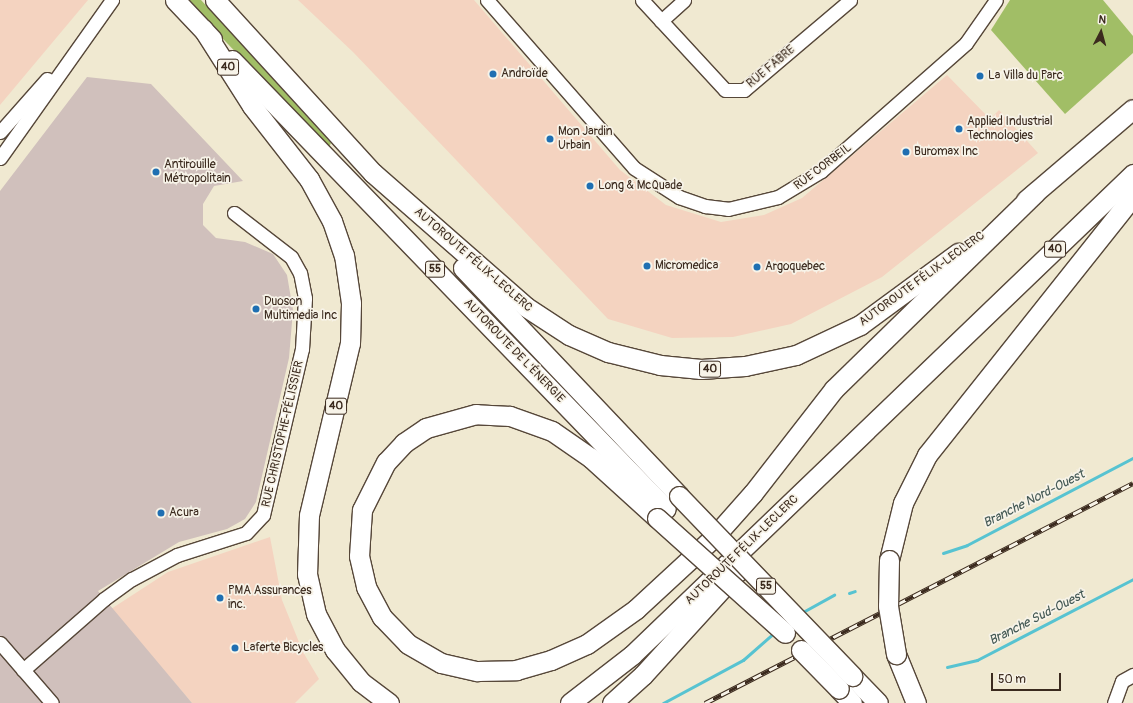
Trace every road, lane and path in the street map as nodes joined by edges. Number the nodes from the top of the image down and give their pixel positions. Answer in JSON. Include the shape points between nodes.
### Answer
{"nodes":[{"id":1,"x":112,"y":0,"type":"edge"},
{"id":2,"x":175,"y":0,"type":"edge"},
{"id":3,"x":215,"y":0,"type":"edge"},
{"id":4,"x":487,"y":0,"type":"edge"},
{"id":5,"x":642,"y":0,"type":"edge"},
{"id":6,"x":684,"y":0,"type":"edge"},
{"id":7,"x":850,"y":0,"type":"edge"},
{"id":8,"x":996,"y":0,"type":"edge"},
{"id":9,"x":661,"y":21,"type":"junction"},
{"id":10,"x":203,"y":29,"type":"junction"},
{"id":11,"x":77,"y":46,"type":"junction"},
{"id":12,"x":1133,"y":109,"type":"edge"},
{"id":13,"x":0,"y":132,"type":"edge"},
{"id":14,"x":0,"y":158,"type":"edge"},
{"id":15,"x":373,"y":173,"type":"junction"},
{"id":16,"x":1133,"y":174,"type":"edge"},
{"id":17,"x":1035,"y":193,"type":"junction"},
{"id":18,"x":1133,"y":196,"type":"edge"},
{"id":19,"x":234,"y":213,"type":"dead end"},
{"id":20,"x":952,"y":348,"type":"junction"},
{"id":21,"x":661,"y":514,"type":"junction"},
{"id":22,"x":0,"y":643,"type":"edge"},
{"id":23,"x":23,"y":670,"type":"junction"},
{"id":24,"x":1133,"y":675,"type":"edge"},
{"id":25,"x":52,"y":703,"type":"edge"},
{"id":26,"x":389,"y":703,"type":"edge"},
{"id":27,"x":570,"y":703,"type":"edge"},
{"id":28,"x":612,"y":703,"type":"edge"},
{"id":29,"x":852,"y":703,"type":"edge"},
{"id":30,"x":878,"y":703,"type":"edge"},
{"id":31,"x":916,"y":703,"type":"edge"},
{"id":32,"x":1114,"y":703,"type":"edge"}],
"edges":[{"from":1,"to":11,"type":"street"},
{"from":2,"to":10,"type":"highway","name":"AUTOROUTE DE L'ÉNERGIE","number":"55"},
{"from":3,"to":15,"type":"highway","name":"AUTOROUTE FÉLIX-LECLERC","number":"55"},
{"from":4,"to":8,"type":"street","name":"RUE CORBEIL","via":[[634,168],[678,197],[724,209],[753,205],[778,197],[821,171],[966,43]]},
{"from":5,"to":9,"type":"street","name":"RUE FABRE"},
{"from":6,"to":9,"type":"street"},
{"from":7,"to":9,"type":"street","name":"RUE FABRE","via":[[744,90],[725,90]]},
{"from":10,"to":21,"type":"highway","name":"AUTOROUTE DE L'ÉNERGIE","number":"55"},
{"from":10,"to":26,"type":"highway","number":"40","via":[[252,106],[309,180],[332,221],[344,255],[351,303],[350,343],[310,510],[306,570],[314,606],[330,643],[355,676]]},
{"from":11,"to":13,"type":"street"},
{"from":11,"to":14,"type":"street"},
{"from":12,"to":17,"type":"highway","name":"AUTOROUTE FÉLIX-LECLERC","number":"40"},
{"from":15,"to":17,"type":"highway","name":"AUTOROUTE FÉLIX-LECLERC","number":"40","via":[[501,287],[551,325],[588,344],[630,359],[696,368],[767,362],[836,338],[900,298]]},
{"from":15,"to":30,"type":"highway","name":"AUTOROUTE DE L'ÉNERGIE","number":"55","bridge":true},
{"from":16,"to":20,"type":"highway","name":"AUTOROUTE FÉLIX-LECLERC","number":"40"},
{"from":17,"to":21,"type":"highway","via":[[834,389],[753,493],[716,535],[636,609],[587,644],[551,660],[516,670],[487,671],[450,666],[416,650],[391,628],[373,603],[360,566],[358,536],[362,510],[386,462],[418,433],[468,415],[510,416],[552,431],[591,458]]},
{"from":18,"to":31,"type":"highway","bridge":true,"via":[[930,451],[903,503],[889,560],[888,606],[896,654]]},
{"from":19,"to":23,"type":"street","name":"RUE CHRISTOPHE-PÉLISSIER","via":[[291,258],[300,273],[305,298],[302,349],[263,515],[246,533],[177,555],[128,582]]},
{"from":20,"to":27,"type":"highway","name":"AUTOROUTE FÉLIX-LECLERC","number":"40","via":[[632,655]]},
{"from":20,"to":28,"type":"highway"},
{"from":21,"to":29,"type":"highway","bridge":true,"via":[[785,633]]},
{"from":22,"to":23,"type":"street"},
{"from":23,"to":25,"type":"street"},
{"from":24,"to":32,"type":"street","via":[[1122,681]]}]}
